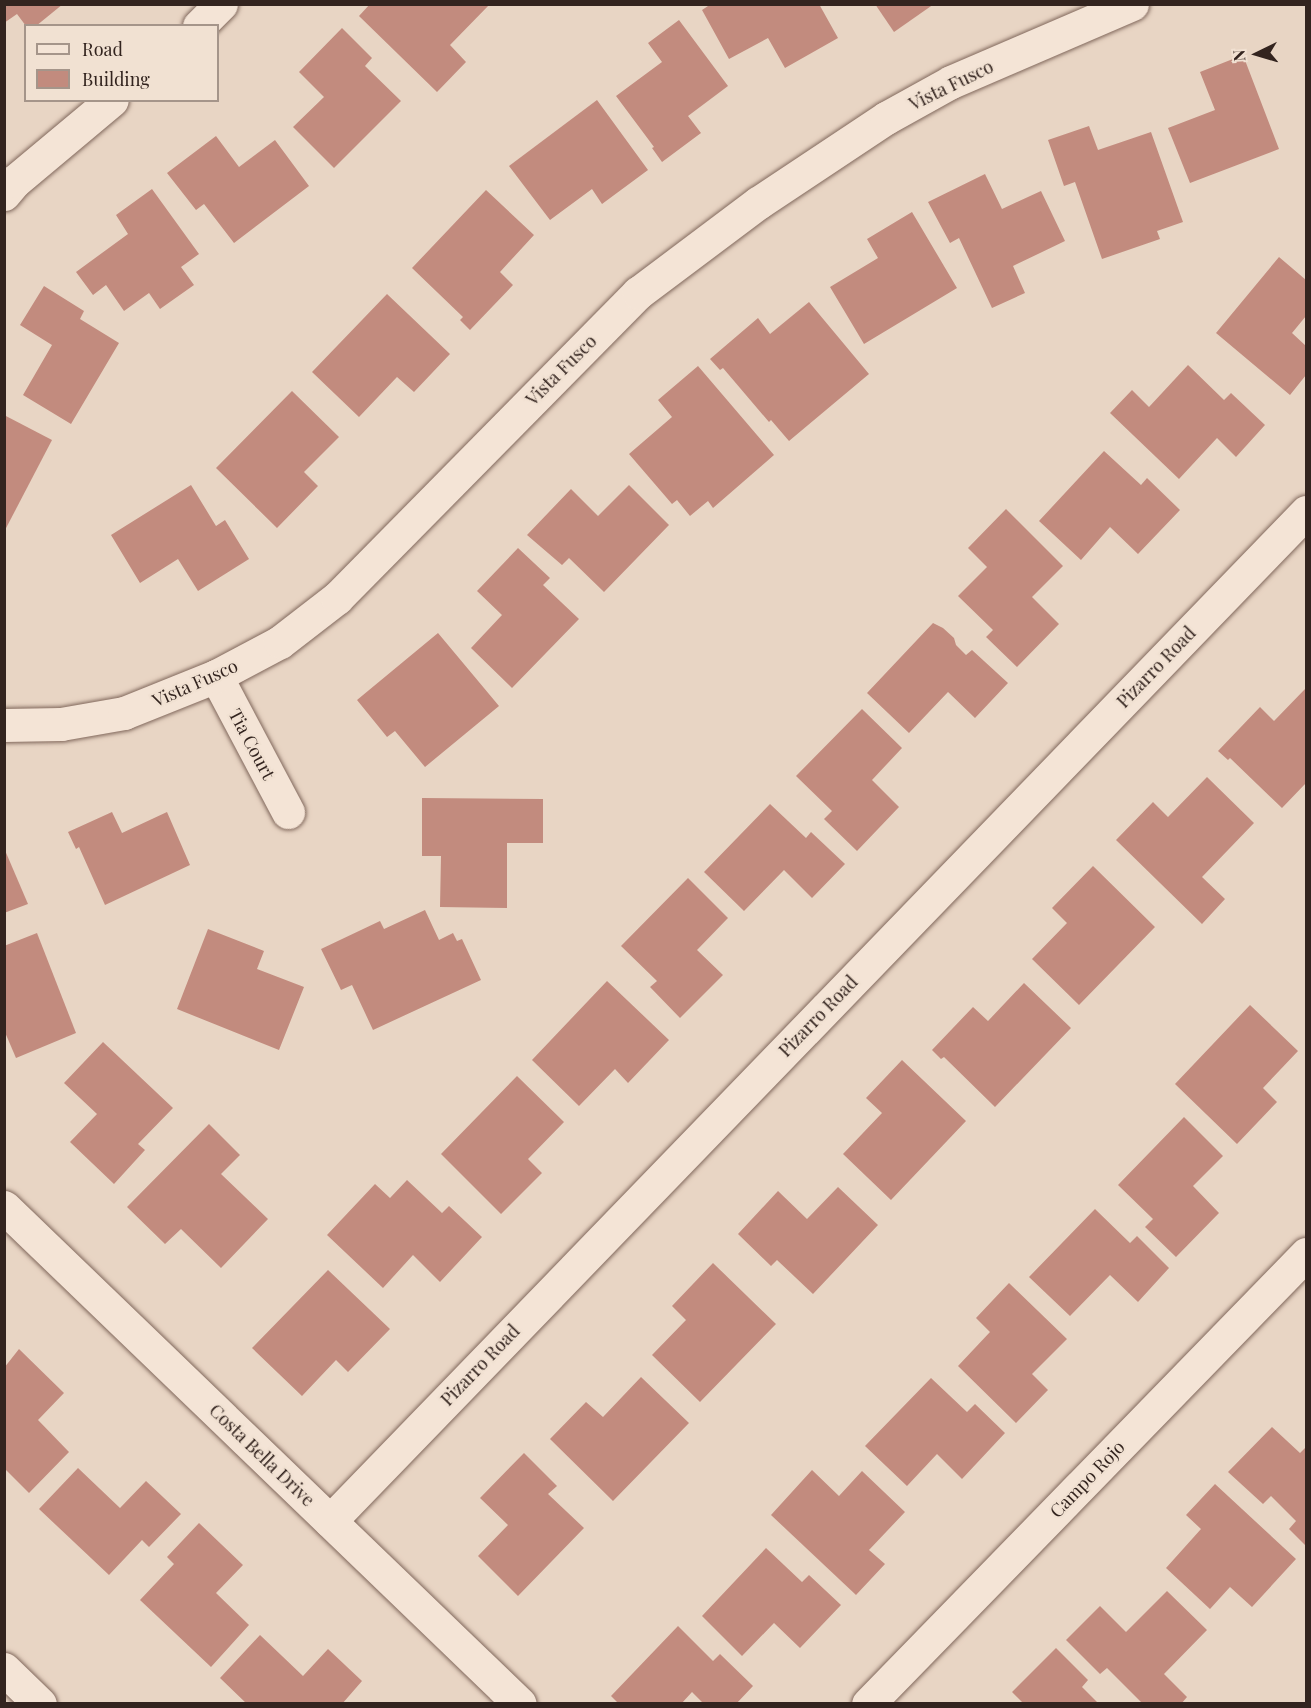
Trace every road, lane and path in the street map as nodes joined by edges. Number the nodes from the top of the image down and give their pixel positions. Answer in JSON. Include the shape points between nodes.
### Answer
{"nodes":[{"id":1,"x":221,"y":4,"type":"edge"},
{"id":2,"x":1113,"y":8,"type":"edge"},
{"id":3,"x":201,"y":24,"type":"edge"},
{"id":4,"x":110,"y":102,"type":"edge"},
{"id":5,"x":4,"y":194,"type":"edge"},
{"id":6,"x":1306,"y":512,"type":"edge"},
{"id":7,"x":216,"y":676,"type":"junction"},
{"id":8,"x":4,"y":725,"type":"edge"},
{"id":9,"x":288,"y":812,"type":"dead end"},
{"id":10,"x":4,"y":1207,"type":"edge"},
{"id":11,"x":1306,"y":1254,"type":"edge"},
{"id":12,"x":330,"y":1521,"type":"junction"},
{"id":13,"x":4,"y":1669,"type":"edge"},
{"id":14,"x":40,"y":1704,"type":"edge"},
{"id":15,"x":520,"y":1704,"type":"edge"},
{"id":16,"x":868,"y":1704,"type":"edge"}],
"edges":[{"from":1,"to":3,"type":"street"},
{"from":2,"to":7,"type":"street","name":"Vista Fusco","via":[[951,82],[886,118],[758,203],[638,293],[337,598],[280,642]]},
{"from":4,"to":5,"type":"street"},
{"from":6,"to":12,"type":"street","name":"Pizarro Road"},
{"from":7,"to":8,"type":"street","name":"Vista Fusco","via":[[124,713],[61,724]]},
{"from":7,"to":9,"type":"street","name":"Tia Court"},
{"from":10,"to":12,"type":"street","name":"Costa Bella Drive"},
{"from":11,"to":16,"type":"street","name":"Campo Rojo"},
{"from":12,"to":15,"type":"street","name":"Costa Bella Drive"},
{"from":13,"to":14,"type":"street"}]}
